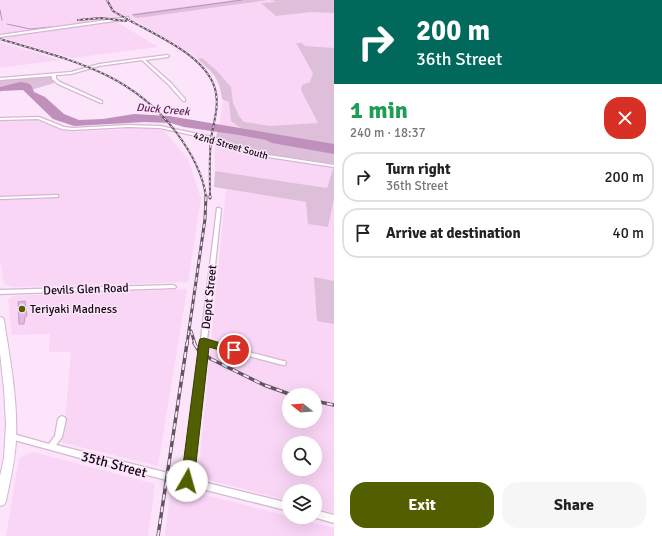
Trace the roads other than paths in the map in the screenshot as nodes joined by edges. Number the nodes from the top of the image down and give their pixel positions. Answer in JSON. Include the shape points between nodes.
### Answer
{"nodes":[{"id":1,"x":128,"y":18,"type":"dead end"},
{"id":2,"x":0,"y":36,"type":"edge"},
{"id":3,"x":167,"y":56,"type":"dead end"},
{"id":4,"x":142,"y":59,"type":"junction"},
{"id":5,"x":54,"y":75,"type":"junction"},
{"id":6,"x":0,"y":79,"type":"edge"},
{"id":7,"x":184,"y":100,"type":"dead end"},
{"id":8,"x":101,"y":102,"type":"dead end"},
{"id":9,"x":0,"y":119,"type":"edge"},
{"id":10,"x":334,"y":166,"type":"edge"},
{"id":11,"x":56,"y":196,"type":"dead end"},
{"id":12,"x":0,"y":198,"type":"edge"},
{"id":13,"x":219,"y":209,"type":"dead end"},
{"id":14,"x":173,"y":287,"type":"dead end"},
{"id":15,"x":0,"y":292,"type":"edge"},
{"id":16,"x":0,"y":320,"type":"edge"},
{"id":17,"x":204,"y":342,"type":"junction"},
{"id":18,"x":283,"y":363,"type":"dead end"},
{"id":19,"x":62,"y":419,"type":"dead end"},
{"id":20,"x":10,"y":436,"type":"junction"},
{"id":21,"x":51,"y":447,"type":"junction"},
{"id":22,"x":187,"y":481,"type":"junction"},
{"id":23,"x":0,"y":500,"type":"edge"},
{"id":24,"x":282,"y":505,"type":"edge"},
{"id":25,"x":322,"y":516,"type":"edge"},
{"id":26,"x":334,"y":519,"type":"edge"}],
"edges":[{"from":1,"to":2,"type":"street"},
{"from":3,"to":4,"type":"street"},
{"from":4,"to":5,"type":"street"},
{"from":4,"to":7,"type":"street"},
{"from":5,"to":6,"type":"street"},
{"from":5,"to":8,"type":"street","via":[[59,83]]},
{"from":9,"to":10,"type":"street","name":"42nd Street South","via":[[39,118],[63,128],[73,129],[160,127],[211,138],[261,156]]},
{"from":11,"to":12,"type":"street"},
{"from":13,"to":17,"type":"street","name":"Depot Street"},
{"from":14,"to":15,"type":"street","name":"Devils Glen Road"},
{"from":16,"to":20,"type":"main road","via":[[10,389]]},
{"from":17,"to":18,"type":"street"},
{"from":17,"to":22,"type":"street","name":"Depot Street"},
{"from":19,"to":21,"type":"street","via":[[58,436]]},
{"from":20,"to":21,"type":"street","name":"35th Street"},
{"from":20,"to":23,"type":"main road","via":[[9,458]]},
{"from":21,"to":22,"type":"street","name":"35th Street"},
{"from":22,"to":24,"type":"street","name":"35th Street"},
{"from":25,"to":26,"type":"street"}]}
